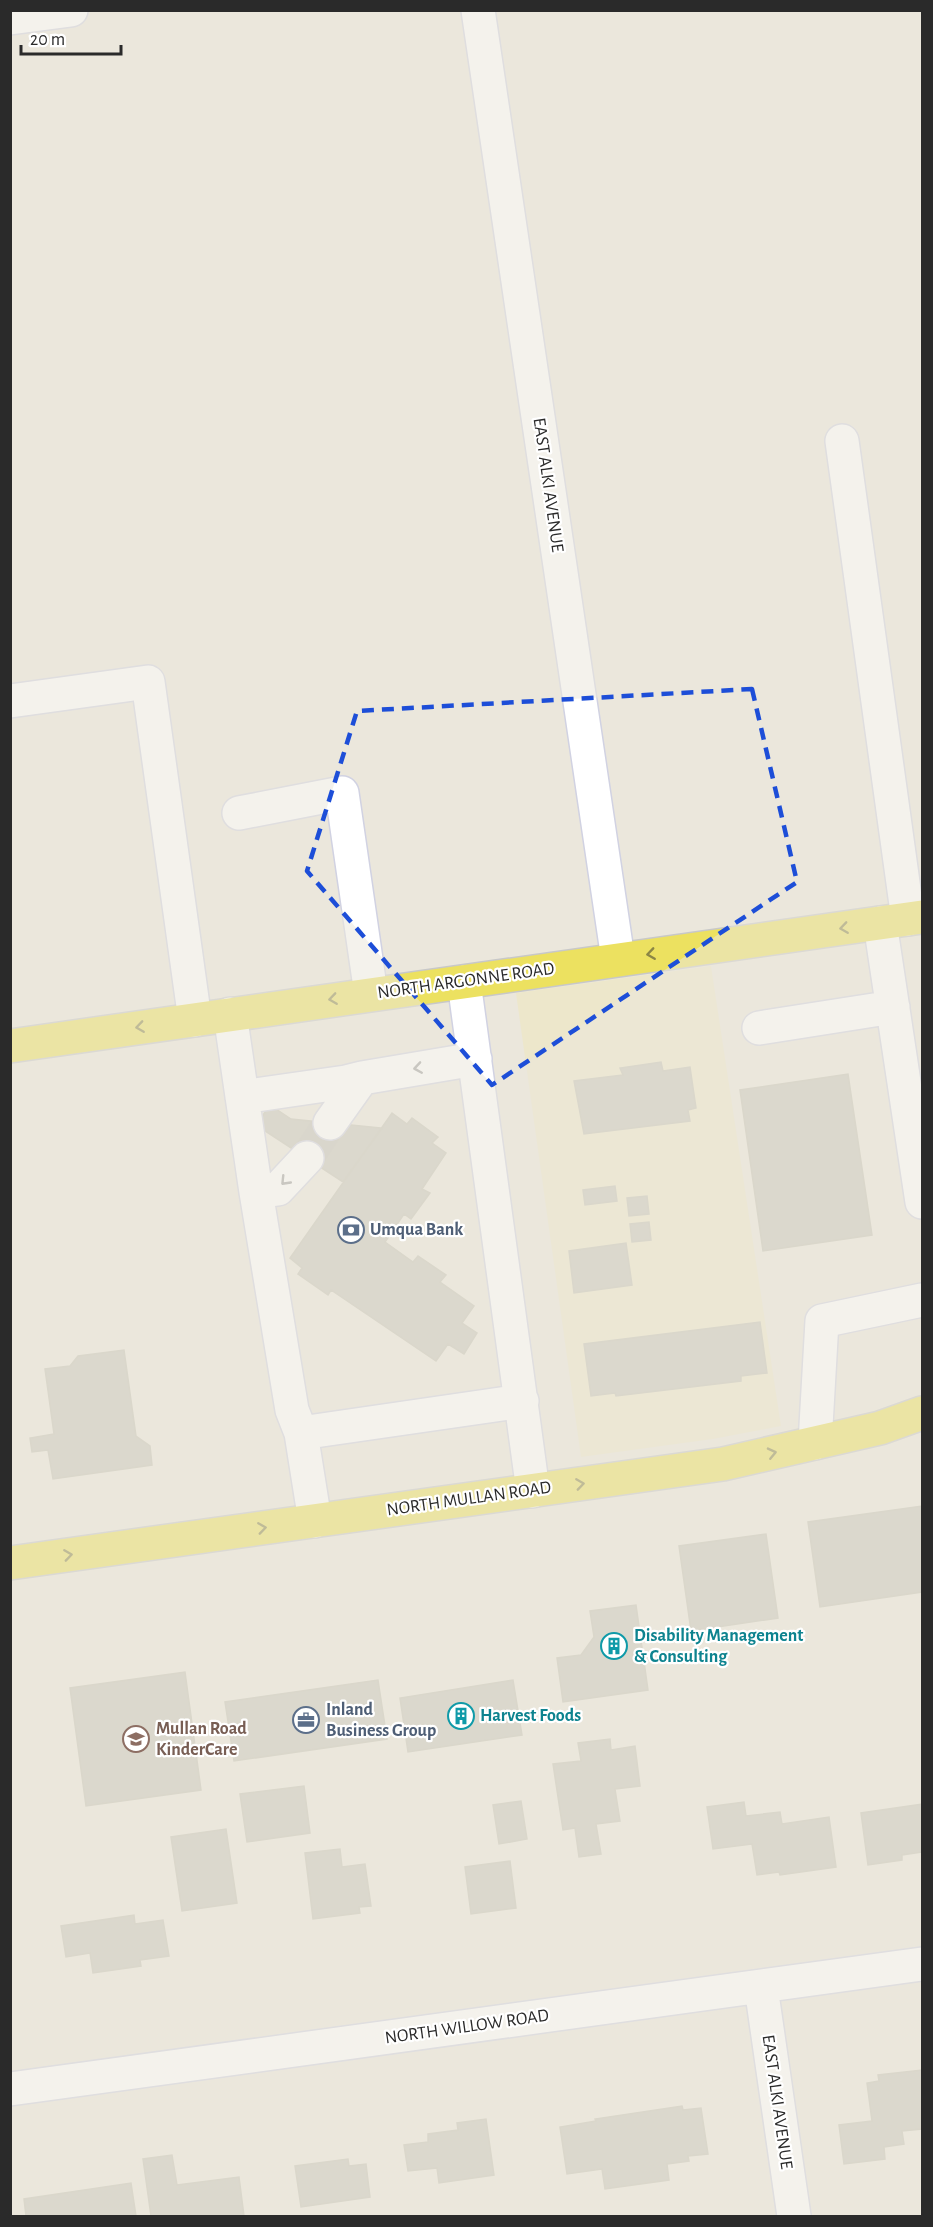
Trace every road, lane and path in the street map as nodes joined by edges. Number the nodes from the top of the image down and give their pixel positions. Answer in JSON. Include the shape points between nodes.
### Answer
{"nodes":[{"id":1,"x":71,"y":10,"type":"edge"},
{"id":2,"x":478,"y":10,"type":"edge"},
{"id":3,"x":10,"y":18,"type":"edge"},
{"id":4,"x":842,"y":441,"type":"dead end"},
{"id":5,"x":10,"y":701,"type":"edge"},
{"id":6,"x":238,"y":813,"type":"dead end"},
{"id":7,"x":903,"y":919,"type":"edge"},
{"id":8,"x":618,"y":959,"type":"junction"},
{"id":9,"x":464,"y":982,"type":"junction"},
{"id":10,"x":371,"y":994,"type":"junction"},
{"id":11,"x":893,"y":1007,"type":"junction"},
{"id":12,"x":231,"y":1014,"type":"junction"},
{"id":13,"x":195,"y":1020,"type":"junction"},
{"id":14,"x":759,"y":1028,"type":"dead end"},
{"id":15,"x":10,"y":1046,"type":"edge"},
{"id":16,"x":475,"y":1059,"type":"junction"},
{"id":17,"x":362,"y":1077,"type":"junction"},
{"id":18,"x":242,"y":1097,"type":"junction"},
{"id":19,"x":330,"y":1123,"type":"tunnel mouth"},
{"id":20,"x":307,"y":1158,"type":"tunnel mouth"},
{"id":21,"x":256,"y":1192,"type":"junction"},
{"id":22,"x":922,"y":1202,"type":"edge"},
{"id":23,"x":922,"y":1300,"type":"edge"},
{"id":24,"x":522,"y":1401,"type":"junction"},
{"id":25,"x":922,"y":1413,"type":"edge"},
{"id":26,"x":301,"y":1433,"type":"junction"},
{"id":27,"x":815,"y":1443,"type":"junction"},
{"id":28,"x":533,"y":1491,"type":"junction"},
{"id":29,"x":315,"y":1521,"type":"junction"},
{"id":30,"x":10,"y":1563,"type":"edge"},
{"id":31,"x":922,"y":1964,"type":"edge"},
{"id":32,"x":761,"y":1987,"type":"junction"},
{"id":33,"x":10,"y":2089,"type":"edge"},
{"id":34,"x":794,"y":2217,"type":"edge"}],
"edges":[{"from":1,"to":3,"type":"street"},
{"from":2,"to":8,"type":"street","name":"EAST ALKI AVENUE"},
{"from":4,"to":7,"type":"street"},
{"from":5,"to":13,"type":"street","via":[[148,682]]},
{"from":6,"to":10,"type":"street","via":[[342,794]]},
{"from":7,"to":8,"type":"main road","name":"NORTH ARGONNE ROAD","one_way":true},
{"from":7,"to":11,"type":"street"},
{"from":8,"to":9,"type":"main road","name":"NORTH ARGONNE ROAD"},
{"from":9,"to":10,"type":"main road","name":"NORTH ARGONNE ROAD"},
{"from":9,"to":16,"type":"street"},
{"from":10,"to":12,"type":"main road","name":"NORTH ARGONNE ROAD","one_way":true},
{"from":11,"to":14,"type":"street"},
{"from":11,"to":22,"type":"street"},
{"from":12,"to":13,"type":"main road","name":"NORTH ARGONNE ROAD"},
{"from":12,"to":18,"type":"street"},
{"from":13,"to":15,"type":"main road","name":"NORTH ARGONNE ROAD","one_way":true},
{"from":16,"to":17,"type":"street","one_way":true},
{"from":16,"to":24,"type":"street"},
{"from":17,"to":18,"type":"street"},
{"from":17,"to":19,"type":"street"},
{"from":18,"to":21,"type":"street"},
{"from":20,"to":21,"type":"street","one_way":true,"via":[[278,1189]]},
{"from":21,"to":26,"type":"street","via":[[292,1410]]},
{"from":23,"to":27,"type":"street","via":[[822,1321]]},
{"from":24,"to":26,"type":"street"},
{"from":24,"to":28,"type":"street"},
{"from":25,"to":27,"type":"main road","name":"NORTH MULLAN ROAD","via":[[880,1428]]},
{"from":26,"to":29,"type":"street"},
{"from":28,"to":27,"type":"main road","name":"NORTH MULLAN ROAD","one_way":true,"via":[[723,1464]]},
{"from":28,"to":29,"type":"main road","name":"NORTH MULLAN ROAD"},
{"from":30,"to":29,"type":"main road","name":"NORTH MULLAN ROAD","one_way":true},
{"from":31,"to":32,"type":"street","name":"NORTH WILLOW ROAD"},
{"from":32,"to":33,"type":"street","name":"NORTH WILLOW ROAD"},
{"from":32,"to":34,"type":"street","name":"EAST ALKI AVENUE"}]}
